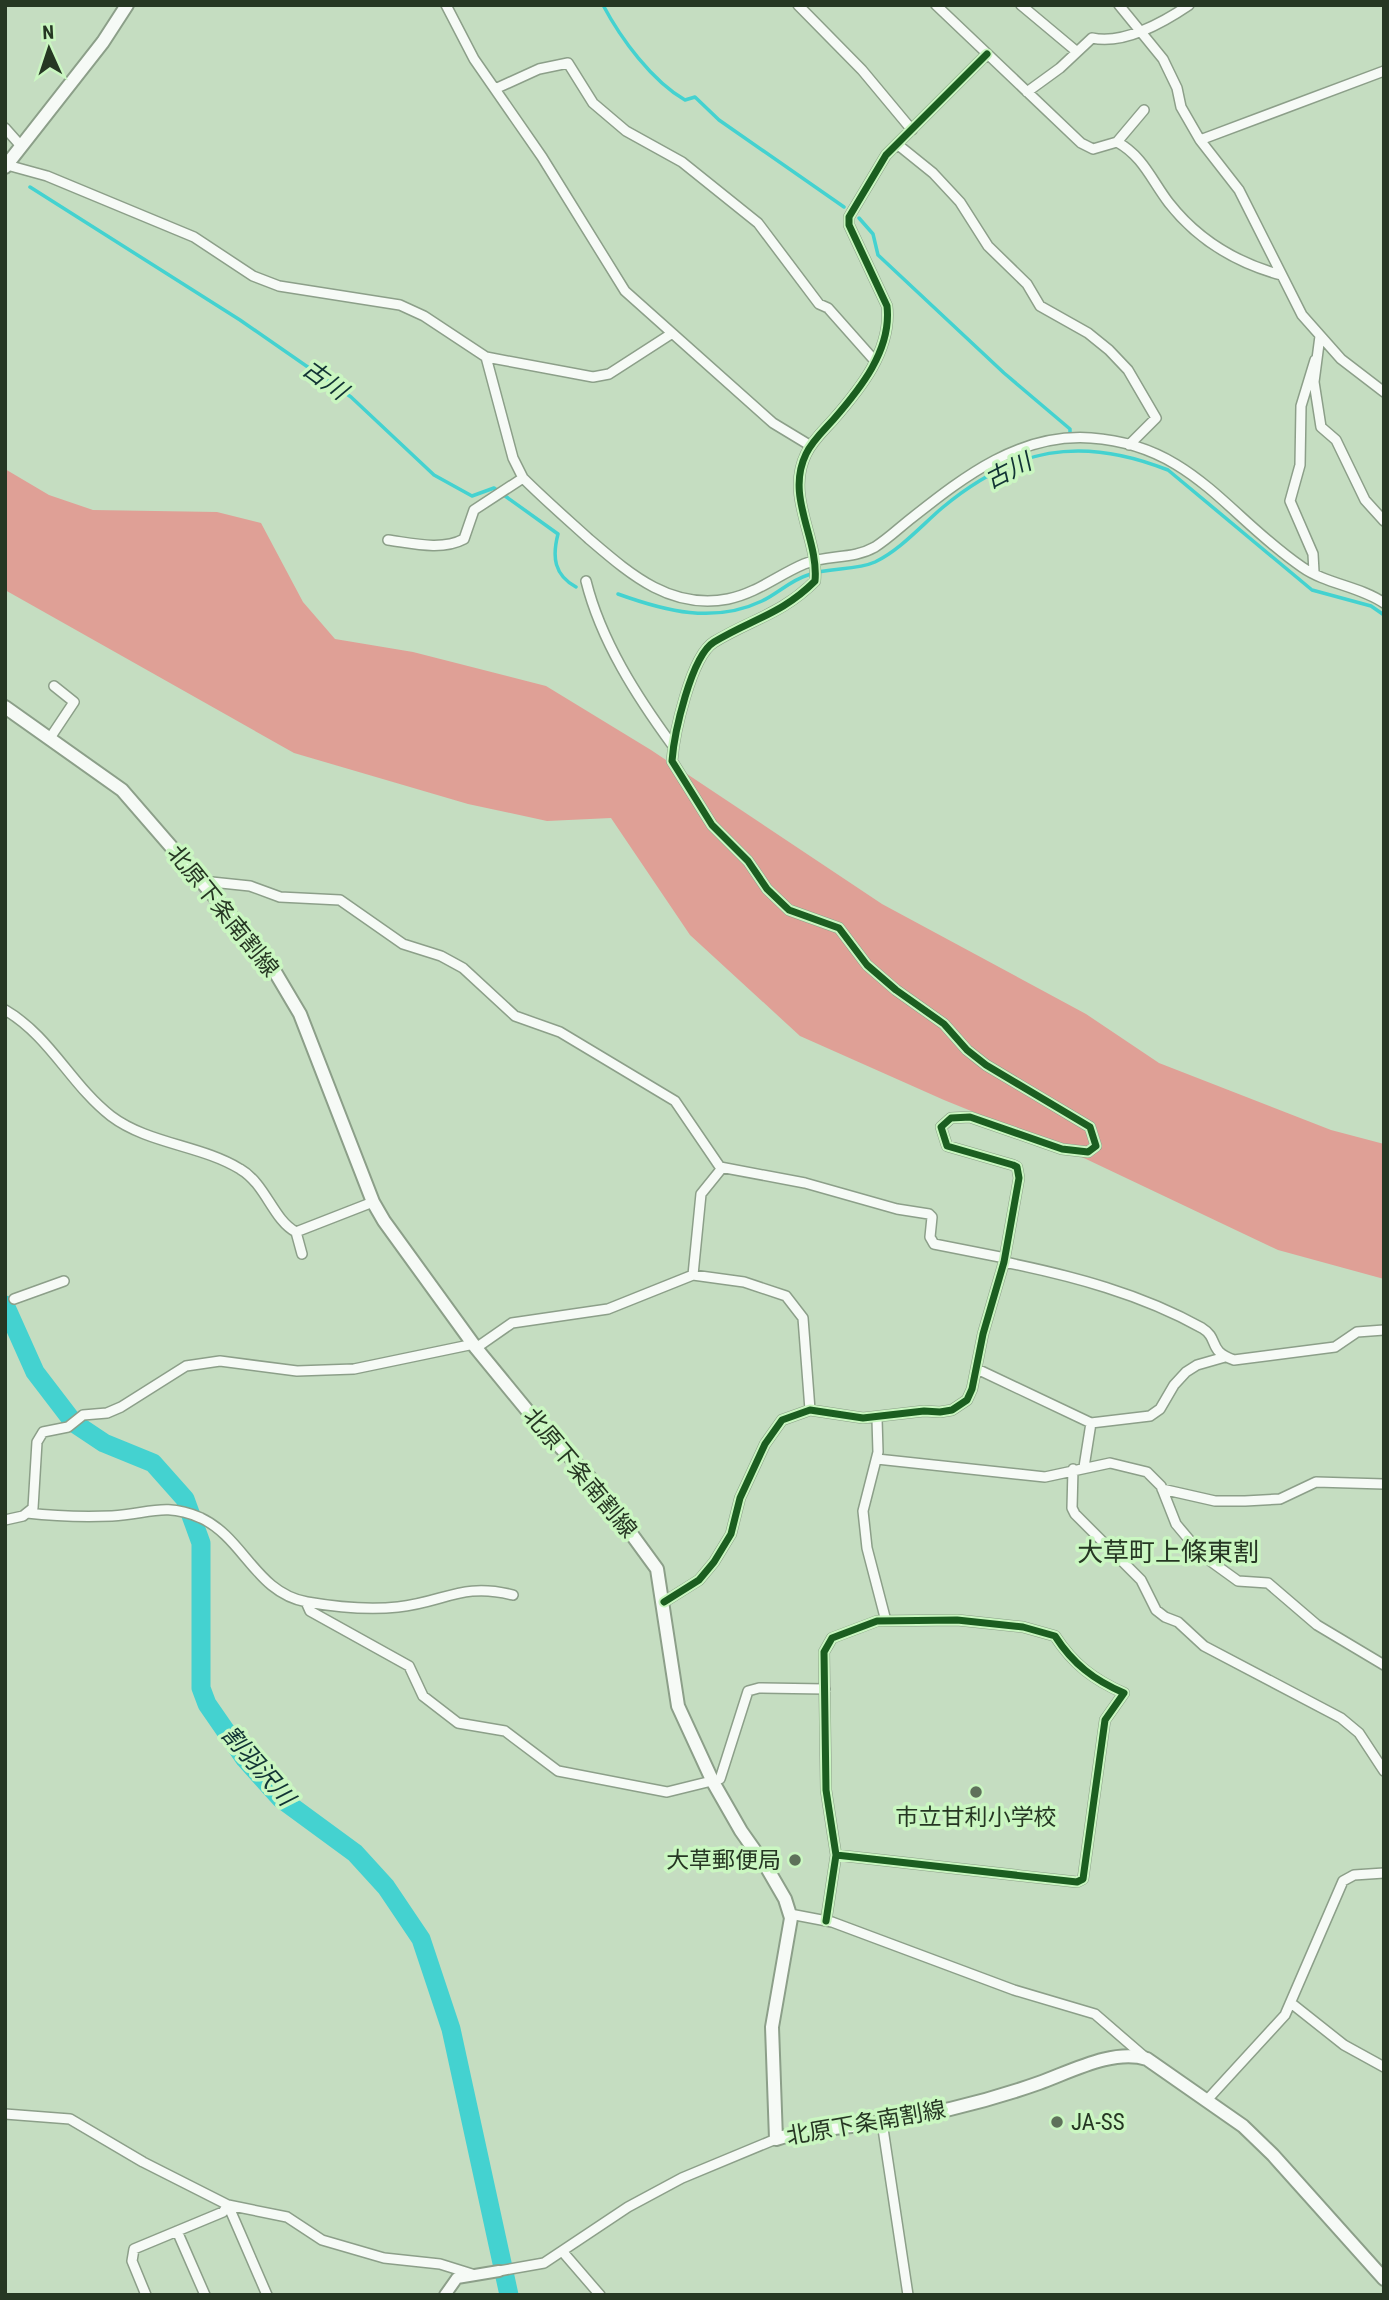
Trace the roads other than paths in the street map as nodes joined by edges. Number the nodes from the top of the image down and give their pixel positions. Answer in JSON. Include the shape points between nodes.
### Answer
{"nodes":[{"id":1,"x":127,"y":5,"type":"edge"},
{"id":2,"x":446,"y":5,"type":"edge"},
{"id":3,"x":798,"y":5,"type":"edge"},
{"id":4,"x":936,"y":5,"type":"edge"},
{"id":5,"x":1021,"y":5,"type":"edge"},
{"id":6,"x":1119,"y":5,"type":"edge"},
{"id":7,"x":1189,"y":5,"type":"edge"},
{"id":8,"x":1139,"y":31,"type":"junction"},
{"id":9,"x":1076,"y":51,"type":"junction"},
{"id":10,"x":987,"y":54,"type":"junction"},
{"id":11,"x":1384,"y":71,"type":"edge"},
{"id":12,"x":495,"y":89,"type":"junction"},
{"id":13,"x":1027,"y":92,"type":"junction"},
{"id":14,"x":1144,"y":110,"type":"dead end"},
{"id":15,"x":5,"y":128,"type":"edge"},
{"id":16,"x":912,"y":130,"type":"junction"},
{"id":17,"x":1200,"y":140,"type":"junction"},
{"id":18,"x":1117,"y":142,"type":"junction"},
{"id":19,"x":897,"y":144,"type":"junction"},
{"id":20,"x":20,"y":146,"type":"junction"},
{"id":21,"x":6,"y":166,"type":"edge"},
{"id":22,"x":1281,"y":275,"type":"junction"},
{"id":23,"x":671,"y":334,"type":"junction"},
{"id":24,"x":1320,"y":336,"type":"junction"},
{"id":25,"x":486,"y":357,"type":"junction"},
{"id":26,"x":1315,"y":360,"type":"junction"},
{"id":27,"x":875,"y":361,"type":"junction"},
{"id":28,"x":1384,"y":393,"type":"edge"},
{"id":29,"x":1129,"y":445,"type":"junction"},
{"id":30,"x":811,"y":446,"type":"junction"},
{"id":31,"x":523,"y":478,"type":"junction"},
{"id":32,"x":1384,"y":521,"type":"edge"},
{"id":33,"x":388,"y":540,"type":"dead end"},
{"id":34,"x":815,"y":564,"type":"junction"},
{"id":35,"x":1314,"y":572,"type":"junction"},
{"id":36,"x":586,"y":581,"type":"dead end"},
{"id":37,"x":1384,"y":603,"type":"edge"},
{"id":38,"x":54,"y":686,"type":"dead end"},
{"id":39,"x":5,"y":707,"type":"edge"},
{"id":40,"x":50,"y":738,"type":"junction"},
{"id":41,"x":673,"y":746,"type":"junction"},
{"id":42,"x":202,"y":881,"type":"junction"},
{"id":43,"x":5,"y":1010,"type":"edge"},
{"id":44,"x":722,"y":1168,"type":"junction"},
{"id":45,"x":373,"y":1202,"type":"junction"},
{"id":46,"x":296,"y":1232,"type":"junction"},
{"id":47,"x":302,"y":1254,"type":"dead end"},
{"id":48,"x":1005,"y":1260,"type":"junction"},
{"id":49,"x":693,"y":1275,"type":"junction"},
{"id":50,"x":64,"y":1281,"type":"dead end"},
{"id":51,"x":13,"y":1299,"type":"dead end"},
{"id":52,"x":1384,"y":1330,"type":"edge"},
{"id":53,"x":475,"y":1346,"type":"junction"},
{"id":54,"x":1225,"y":1357,"type":"junction"},
{"id":55,"x":977,"y":1369,"type":"junction"},
{"id":56,"x":810,"y":1410,"type":"junction"},
{"id":57,"x":877,"y":1419,"type":"junction"},
{"id":58,"x":1091,"y":1423,"type":"junction"},
{"id":59,"x":877,"y":1459,"type":"junction"},
{"id":60,"x":1084,"y":1467,"type":"junction"},
{"id":61,"x":1073,"y":1469,"type":"junction"},
{"id":62,"x":1384,"y":1484,"type":"edge"},
{"id":63,"x":1162,"y":1489,"type":"junction"},
{"id":64,"x":27,"y":1513,"type":"junction"},
{"id":65,"x":5,"y":1520,"type":"edge"},
{"id":66,"x":513,"y":1595,"type":"dead end"},
{"id":67,"x":306,"y":1602,"type":"junction"},
{"id":68,"x":664,"y":1602,"type":"junction"},
{"id":69,"x":886,"y":1621,"type":"junction"},
{"id":70,"x":1384,"y":1665,"type":"edge"},
{"id":71,"x":825,"y":1689,"type":"junction"},
{"id":72,"x":1384,"y":1771,"type":"edge"},
{"id":73,"x":713,"y":1782,"type":"junction"},
{"id":74,"x":836,"y":1855,"type":"junction"},
{"id":75,"x":1384,"y":1874,"type":"edge"},
{"id":76,"x":790,"y":1914,"type":"junction"},
{"id":77,"x":826,"y":1921,"type":"junction"},
{"id":78,"x":1291,"y":2003,"type":"junction"},
{"id":79,"x":1147,"y":2059,"type":"junction"},
{"id":80,"x":1384,"y":2067,"type":"edge"},
{"id":81,"x":1208,"y":2100,"type":"junction"},
{"id":82,"x":5,"y":2114,"type":"edge"},
{"id":83,"x":882,"y":2122,"type":"junction"},
{"id":84,"x":776,"y":2139,"type":"junction"},
{"id":85,"x":228,"y":2206,"type":"junction"},
{"id":86,"x":177,"y":2231,"type":"junction"},
{"id":87,"x":562,"y":2251,"type":"junction"},
{"id":88,"x":499,"y":2271,"type":"joint"},
{"id":89,"x":472,"y":2274,"type":"junction"},
{"id":90,"x":1384,"y":2280,"type":"edge"},
{"id":91,"x":146,"y":2295,"type":"edge"},
{"id":92,"x":205,"y":2295,"type":"edge"},
{"id":93,"x":267,"y":2295,"type":"edge"},
{"id":94,"x":445,"y":2295,"type":"edge"},
{"id":95,"x":600,"y":2295,"type":"edge"},
{"id":96,"x":908,"y":2295,"type":"edge"}],
"edges":[{"from":1,"to":20,"type":"main road"},
{"from":2,"to":12,"type":"street"},
{"from":3,"to":16,"type":"street"},
{"from":4,"to":10,"type":"street"},
{"from":5,"to":9,"type":"street"},
{"from":6,"to":8,"type":"street"},
{"from":7,"to":8,"type":"street"},
{"from":8,"to":9,"type":"street","via":[[1104,41],[1092,38]]},
{"from":8,"to":17,"type":"street","via":[[1163,59],[1181,107]]},
{"from":9,"to":13,"type":"street"},
{"from":10,"to":13,"type":"street"},
{"from":10,"to":16,"type":"street"},
{"from":11,"to":17,"type":"street"},
{"from":12,"to":23,"type":"street","via":[[625,291]]},
{"from":12,"to":27,"type":"street","via":[[539,69],[568,63],[593,103],[626,131],[682,162],[758,223],[819,304],[828,307]]},
{"from":13,"to":18,"type":"street","via":[[1081,143],[1093,149]]},
{"from":14,"to":18,"type":"street"},
{"from":15,"to":20,"type":"street"},
{"from":16,"to":19,"type":"street"},
{"from":17,"to":22,"type":"street","via":[[1239,190]]},
{"from":18,"to":22,"type":"street","via":[[1148,169],[1170,204],[1211,244],[1235,260]]},
{"from":19,"to":27,"type":"street","via":[[849,217],[887,306],[885,334]]},
{"from":19,"to":29,"type":"street","via":[[960,202],[988,246],[1027,284],[1040,306],[1088,333],[1128,370],[1156,418]]},
{"from":20,"to":21,"type":"main road"},
{"from":21,"to":25,"type":"street","via":[[47,176],[194,237],[253,276],[279,286],[400,305]]},
{"from":22,"to":24,"type":"street","via":[[1302,315]]},
{"from":23,"to":25,"type":"street","via":[[609,374],[593,377]]},
{"from":23,"to":30,"type":"street","via":[[773,423]]},
{"from":24,"to":26,"type":"street"},
{"from":24,"to":28,"type":"street"},
{"from":25,"to":31,"type":"street","via":[[513,458]]},
{"from":26,"to":32,"type":"street","via":[[1321,426],[1336,440],[1365,500]]},
{"from":26,"to":35,"type":"street","via":[[1301,406],[1300,465],[1290,500],[1314,554]]},
{"from":27,"to":30,"type":"street","via":[[870,374]]},
{"from":29,"to":34,"type":"street","via":[[1078,437],[1025,445],[980,468],[874,547]]},
{"from":29,"to":35,"type":"street","via":[[1164,456],[1190,471],[1291,559]]},
{"from":30,"to":34,"type":"street","via":[[800,469],[799,491]]},
{"from":31,"to":33,"type":"street","via":[[474,510],[464,539],[456,543]]},
{"from":31,"to":34,"type":"street","via":[[632,576],[678,598],[715,601],[746,594]]},
{"from":34,"to":41,"type":"street","via":[[815,579],[786,607],[712,643],[693,673]]},
{"from":35,"to":37,"type":"street"},
{"from":36,"to":41,"type":"street","via":[[611,646]]},
{"from":38,"to":40,"type":"street","via":[[74,702]]},
{"from":39,"to":40,"type":"main road","name":"北原下条南割線"},
{"from":40,"to":42,"type":"main road","name":"北原下条南割線","via":[[122,790]]},
{"from":41,"to":48,"type":"street","via":[[672,761],[712,825],[748,861],[766,889],[789,910],[839,928],[867,965],[944,1024],[976,1058],[1082,1121],[1094,1133],[1096,1146],[1088,1152],[1062,1149],[970,1117],[951,1118],[941,1128],[947,1146],[1017,1167]]},
{"from":42,"to":44,"type":"street","via":[[250,886],[280,897],[340,900],[403,944],[463,968],[515,1016],[560,1032],[675,1101]]},
{"from":42,"to":45,"type":"main road","name":"北原下条南割線","via":[[265,955],[300,1014]]},
{"from":43,"to":46,"type":"street","via":[[57,1054],[111,1116],[240,1169],[269,1197],[282,1222]]},
{"from":44,"to":48,"type":"street","via":[[929,1214],[934,1244]]},
{"from":44,"to":49,"type":"street","via":[[701,1194]]},
{"from":45,"to":46,"type":"street"},
{"from":45,"to":53,"type":"main road","name":"北原下条南割線"},
{"from":46,"to":47,"type":"street"},
{"from":48,"to":54,"type":"street","via":[[1126,1294],[1205,1329]]},
{"from":48,"to":55,"type":"street"},
{"from":49,"to":53,"type":"street","via":[[600,1312],[512,1323]]},
{"from":49,"to":56,"type":"street","via":[[744,1282],[786,1296],[796,1306],[805,1331]]},
{"from":50,"to":51,"type":"street"},
{"from":52,"to":54,"type":"street","via":[[1357,1332],[1335,1347],[1243,1360]]},
{"from":53,"to":64,"type":"street","via":[[354,1369],[297,1371],[220,1361],[186,1366],[121,1408],[83,1415],[68,1427],[43,1432],[37,1442],[33,1508]]},
{"from":53,"to":68,"type":"main road","name":"北原下条南割線","via":[[615,1509],[657,1569]]},
{"from":54,"to":58,"type":"street","via":[[1186,1372],[1150,1416]]},
{"from":55,"to":57,"type":"street","via":[[967,1400],[952,1410]]},
{"from":55,"to":58,"type":"street"},
{"from":56,"to":57,"type":"street"},
{"from":56,"to":68,"type":"street","via":[[782,1420],[774,1429],[740,1498],[731,1534],[714,1562],[699,1580]]},
{"from":57,"to":59,"type":"street"},
{"from":58,"to":60,"type":"street"},
{"from":59,"to":61,"type":"street","via":[[1045,1477]]},
{"from":59,"to":69,"type":"street","via":[[863,1511],[867,1548]]},
{"from":60,"to":61,"type":"street"},
{"from":60,"to":63,"type":"street","via":[[1133,1466],[1147,1472]]},
{"from":61,"to":72,"type":"street","via":[[1072,1508],[1141,1580],[1156,1609],[1203,1646],[1341,1718],[1359,1733]]},
{"from":62,"to":63,"type":"street","via":[[1316,1482],[1280,1499],[1245,1501],[1215,1501]]},
{"from":63,"to":70,"type":"street","via":[[1176,1524],[1202,1555],[1238,1581],[1268,1583],[1317,1625]]},
{"from":64,"to":65,"type":"street"},
{"from":64,"to":67,"type":"street","via":[[112,1516],[173,1507],[234,1540],[270,1585]]},
{"from":66,"to":67,"type":"street","via":[[471,1589],[422,1602],[369,1608]]},
{"from":67,"to":73,"type":"street","via":[[310,1611],[409,1666],[423,1696],[458,1723],[505,1731],[558,1771],[667,1792]]},
{"from":68,"to":73,"type":"main road","name":"北原下条南割線","via":[[678,1706]]},
{"from":69,"to":71,"type":"street","via":[[861,1625],[832,1638],[824,1652]]},
{"from":69,"to":74,"type":"street","via":[[982,1621],[1042,1631],[1055,1636],[1096,1681],[1124,1693],[1104,1720],[1083,1879],[1077,1882]]},
{"from":71,"to":73,"type":"street","via":[[748,1691],[720,1779]]},
{"from":71,"to":74,"type":"street","via":[[826,1790]]},
{"from":73,"to":76,"type":"main road","name":"北原下条南割線"},
{"from":74,"to":77,"type":"street"},
{"from":75,"to":78,"type":"street","via":[[1354,1875],[1343,1881]]},
{"from":76,"to":77,"type":"street"},
{"from":76,"to":84,"type":"main road","name":"北原下条南割線","via":[[772,2026]]},
{"from":77,"to":79,"type":"street","via":[[1014,1990],[1095,2014]]},
{"from":78,"to":80,"type":"street","via":[[1344,2045]]},
{"from":78,"to":81,"type":"street"},
{"from":79,"to":81,"type":"main road"},
{"from":79,"to":83,"type":"main road","name":"北原下条南割線","via":[[1122,2056],[1016,2091]]},
{"from":81,"to":90,"type":"main road","via":[[1273,2155]]},
{"from":82,"to":85,"type":"street","via":[[70,2119]]},
{"from":83,"to":84,"type":"main road","name":"北原下条南割線","via":[[814,2129]]},
{"from":83,"to":96,"type":"street"},
{"from":84,"to":87,"type":"street","via":[[638,2201]]},
{"from":85,"to":86,"type":"street"},
{"from":85,"to":89,"type":"street","via":[[287,2217],[322,2240],[384,2258],[440,2264]]},
{"from":85,"to":93,"type":"street"},
{"from":86,"to":91,"type":"street","via":[[134,2249],[131,2255]]},
{"from":86,"to":92,"type":"street"},
{"from":87,"to":88,"type":"street","via":[[544,2263]]},
{"from":87,"to":95,"type":"street"},
{"from":88,"to":89,"type":"street"},
{"from":89,"to":94,"type":"street","via":[[457,2278]]}]}
